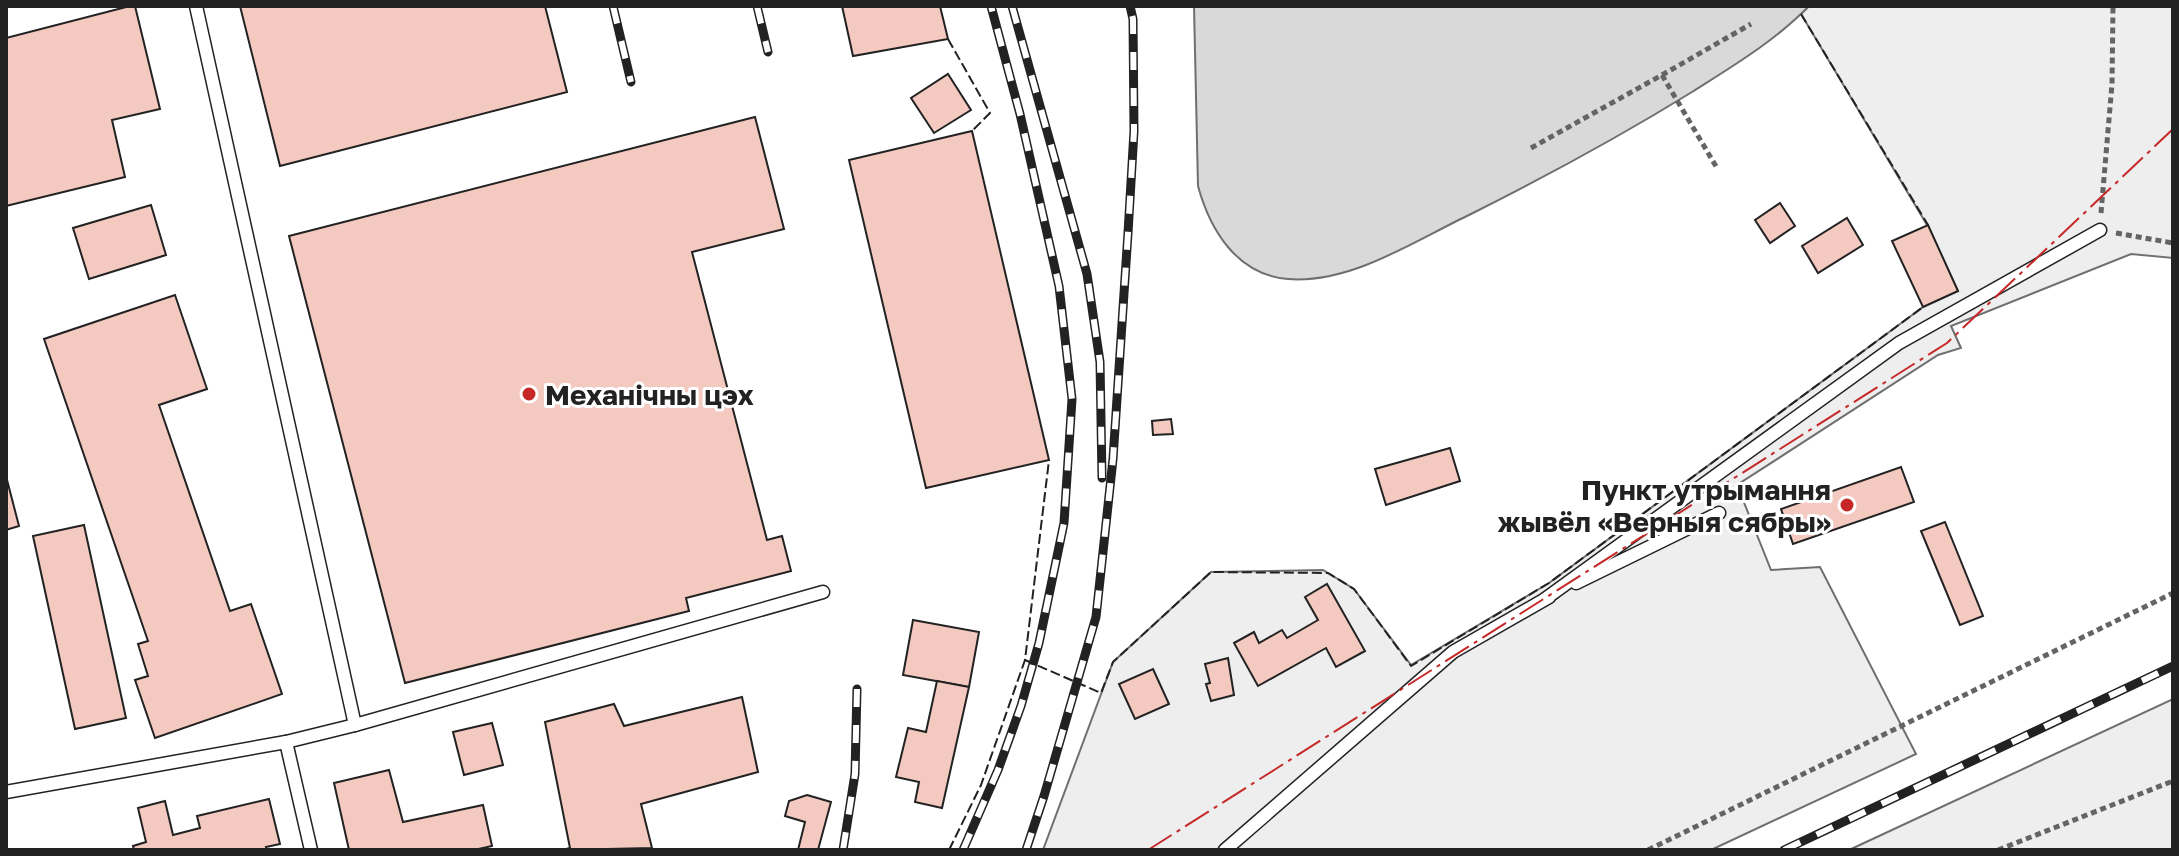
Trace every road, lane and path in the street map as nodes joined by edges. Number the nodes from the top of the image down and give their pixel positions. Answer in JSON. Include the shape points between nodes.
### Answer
{"nodes":[{"id":1,"x":196,"y":6,"type":"edge"},
{"id":2,"x":2113,"y":6,"type":"edge"},
{"id":3,"x":1751,"y":24,"type":"dead end"},
{"id":4,"x":1662,"y":75,"type":"junction"},
{"id":5,"x":1531,"y":148,"type":"dead end"},
{"id":6,"x":1717,"y":168,"type":"dead end"},
{"id":7,"x":2100,"y":230,"type":"junction"},
{"id":8,"x":2173,"y":243,"type":"edge"},
{"id":9,"x":1719,"y":513,"type":"dead end"},
{"id":10,"x":823,"y":592,"type":"dead end"},
{"id":11,"x":2173,"y":593,"type":"edge"},
{"id":12,"x":1545,"y":599,"type":"junction"},
{"id":13,"x":355,"y":725,"type":"junction"},
{"id":14,"x":286,"y":742,"type":"junction"},
{"id":15,"x":2173,"y":781,"type":"edge"},
{"id":16,"x":6,"y":792,"type":"edge"},
{"id":17,"x":311,"y":850,"type":"edge"},
{"id":18,"x":1225,"y":850,"type":"edge"},
{"id":19,"x":1648,"y":850,"type":"edge"},
{"id":20,"x":1998,"y":850,"type":"edge"}],
"edges":[{"from":1,"to":13,"type":"lane"},
{"from":2,"to":7,"type":"path"},
{"from":3,"to":4,"type":"path"},
{"from":4,"to":5,"type":"path"},
{"from":4,"to":6,"type":"path"},
{"from":7,"to":8,"type":"path"},
{"from":7,"to":12,"type":"lane","via":[[1899,343]]},
{"from":9,"to":12,"type":"lane"},
{"from":10,"to":13,"type":"lane"},
{"from":11,"to":19,"type":"path"},
{"from":12,"to":18,"type":"lane","via":[[1453,652]]},
{"from":13,"to":14,"type":"lane"},
{"from":14,"to":16,"type":"lane"},
{"from":14,"to":17,"type":"lane"},
{"from":15,"to":20,"type":"path"}]}
